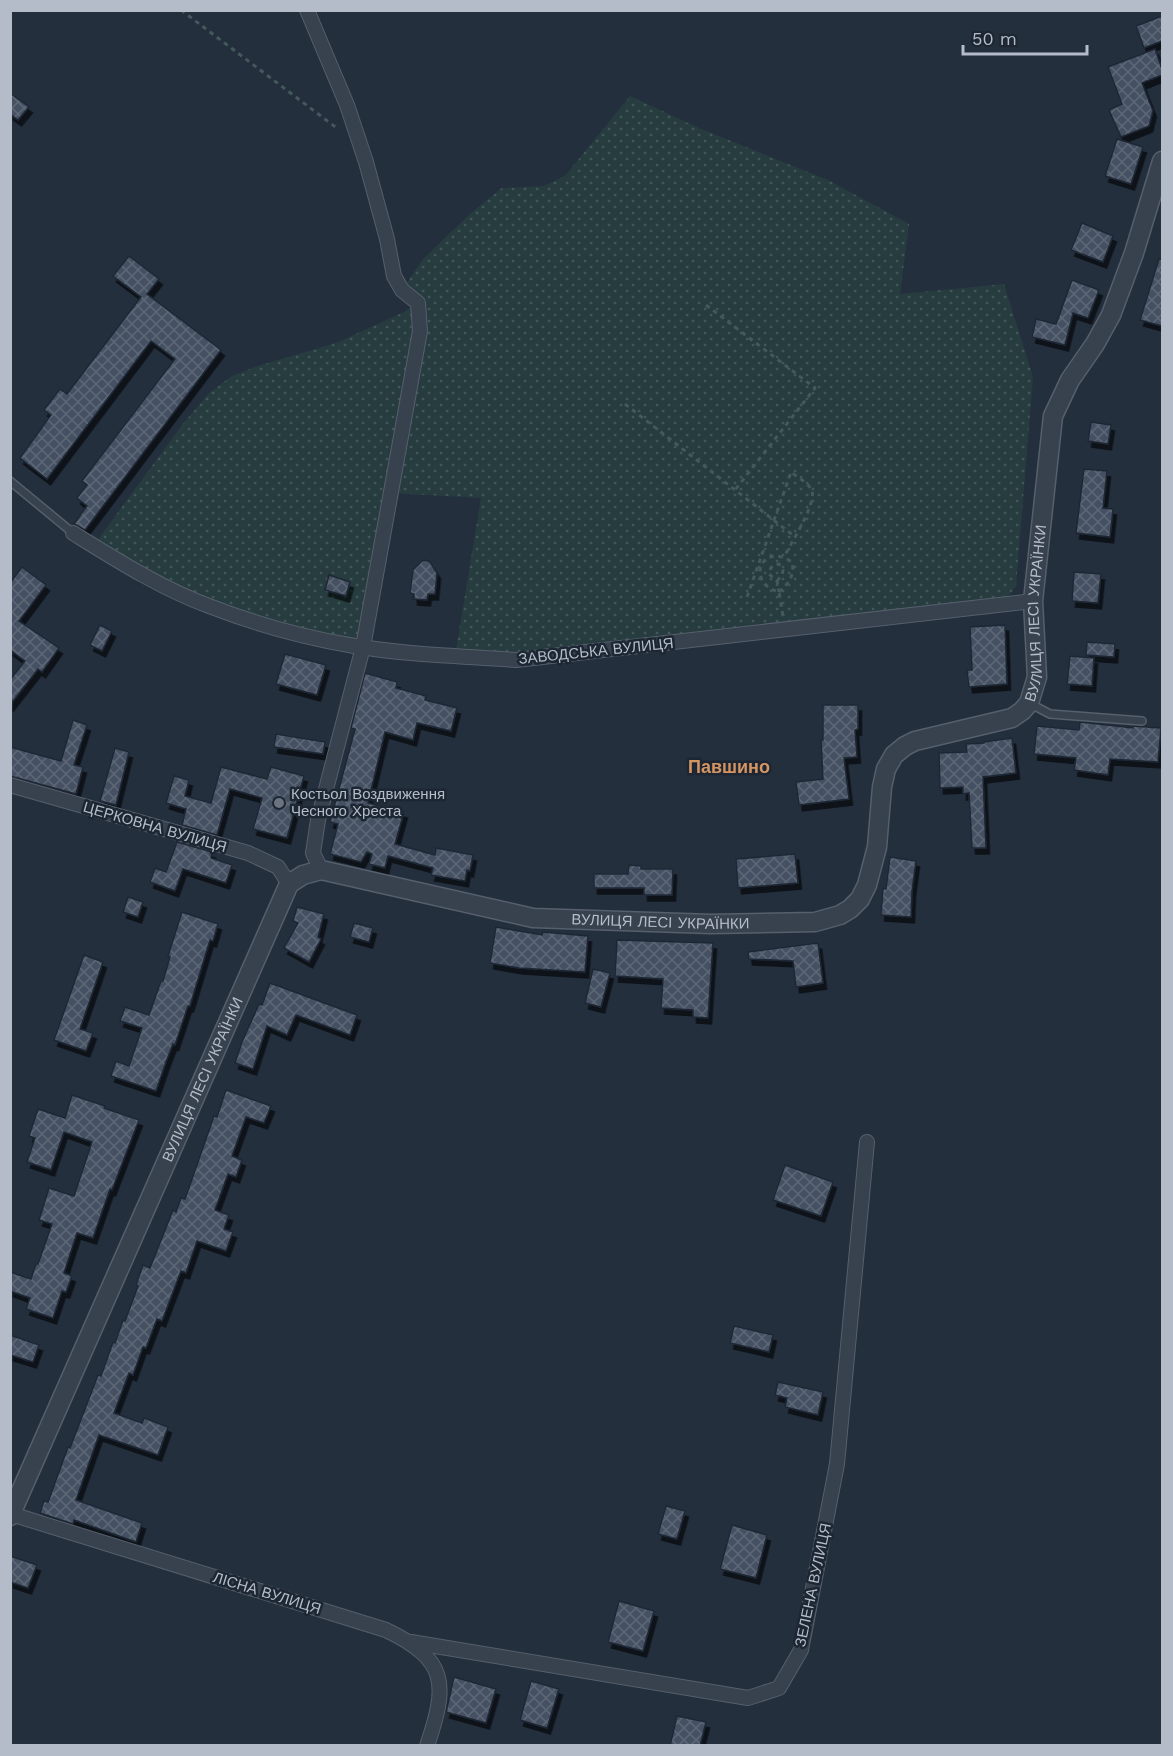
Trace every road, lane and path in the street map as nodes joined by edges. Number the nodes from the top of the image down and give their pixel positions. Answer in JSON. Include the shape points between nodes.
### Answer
{"nodes":[{"id":1,"x":181,"y":10,"type":"edge"},
{"id":2,"x":306,"y":10,"type":"edge"},
{"id":3,"x":361,"y":147,"type":"junction"},
{"id":4,"x":1162,"y":161,"type":"edge"},
{"id":5,"x":706,"y":305,"type":"dead end"},
{"id":6,"x":625,"y":404,"type":"dead end"},
{"id":7,"x":10,"y":481,"type":"edge"},
{"id":8,"x":735,"y":490,"type":"junction"},
{"id":9,"x":774,"y":520,"type":"junction"},
{"id":10,"x":73,"y":532,"type":"joint"},
{"id":11,"x":794,"y":537,"type":"junction"},
{"id":12,"x":784,"y":557,"type":"junction"},
{"id":13,"x":759,"y":565,"type":"junction"},
{"id":14,"x":777,"y":581,"type":"junction"},
{"id":15,"x":779,"y":592,"type":"junction"},
{"id":16,"x":747,"y":597,"type":"dead end"},
{"id":17,"x":1033,"y":601,"type":"junction"},
{"id":18,"x":785,"y":630,"type":"junction"},
{"id":19,"x":363,"y":647,"type":"junction"},
{"id":20,"x":1029,"y":703,"type":"junction"},
{"id":21,"x":1142,"y":721,"type":"dead end"},
{"id":22,"x":10,"y":785,"type":"edge"},
{"id":23,"x":321,"y":870,"type":"junction"},
{"id":24,"x":289,"y":884,"type":"junction"},
{"id":25,"x":867,"y":1142,"type":"dead end"},
{"id":26,"x":11,"y":1515,"type":"edge"},
{"id":27,"x":411,"y":1642,"type":"junction"},
{"id":28,"x":427,"y":1746,"type":"edge"}],
"edges":[{"from":1,"to":3,"type":"path"},
{"from":2,"to":3,"type":"street"},
{"from":3,"to":19,"type":"street","via":[[394,276],[402,290],[418,303],[420,331]]},
{"from":4,"to":17,"type":"street","name":"ВУЛИЦЯ ЛЕСІ УКРАЇНКИ","via":[[1111,315],[1070,380],[1053,416]]},
{"from":5,"to":8,"type":"path","via":[[815,388]]},
{"from":6,"to":8,"type":"path"},
{"from":7,"to":10,"type":"lane"},
{"from":8,"to":9,"type":"path"},
{"from":9,"to":11,"type":"path"},
{"from":9,"to":11,"type":"path","via":[[790,472],[812,492],[811,508]]},
{"from":9,"to":13,"type":"path"},
{"from":10,"to":19,"type":"street","name":"ЗАВОДСЬКА ВУЛИЦЯ","via":[[129,567],[207,606],[274,627]]},
{"from":11,"to":12,"type":"path"},
{"from":12,"to":13,"type":"path","via":[[767,557]]},
{"from":12,"to":15,"type":"path","via":[[792,562],[794,570]]},
{"from":13,"to":15,"type":"path","via":[[763,583]]},
{"from":13,"to":16,"type":"path"},
{"from":14,"to":14,"type":"path","via":[[769,574],[774,564],[783,570]]},
{"from":14,"to":15,"type":"path"},
{"from":15,"to":18,"type":"path"},
{"from":17,"to":18,"type":"street","name":"ЗАВОДСЬКА ВУЛИЦЯ"},
{"from":17,"to":20,"type":"street","name":"ВУЛИЦЯ ЛЕСІ УКРАЇНКИ","via":[[1037,677]]},
{"from":18,"to":19,"type":"street","name":"ЗАВОДСЬКА ВУЛИЦЯ","via":[[516,660]]},
{"from":19,"to":23,"type":"street","via":[[318,820],[313,853]]},
{"from":20,"to":21,"type":"lane","via":[[1050,714]]},
{"from":20,"to":23,"type":"street","name":"ВУЛИЦЯ ЛЕСІ УКРАЇНКИ","via":[[1012,718],[915,741],[894,755],[882,787],[877,847],[867,885],[850,909],[815,922],[711,924],[533,918]]},
{"from":22,"to":24,"type":"street","name":"ЦЕРКОВНА ВУЛИЦЯ","via":[[248,853],[278,867]]},
{"from":23,"to":24,"type":"street"},
{"from":24,"to":26,"type":"street","name":"ВУЛИЦЯ ЛЕСІ УКРАЇНКИ"},
{"from":25,"to":27,"type":"street","name":"ЗЕЛЕНА ВУЛИЦЯ","via":[[837,1464],[801,1650],[779,1688],[748,1698]]},
{"from":26,"to":27,"type":"street","name":"ЛІСНА ВУЛИЦЯ","via":[[386,1630]]},
{"from":27,"to":28,"type":"street","name":"ЛІСНА ВУЛИЦЯ","via":[[439,1676],[440,1696]]}]}
